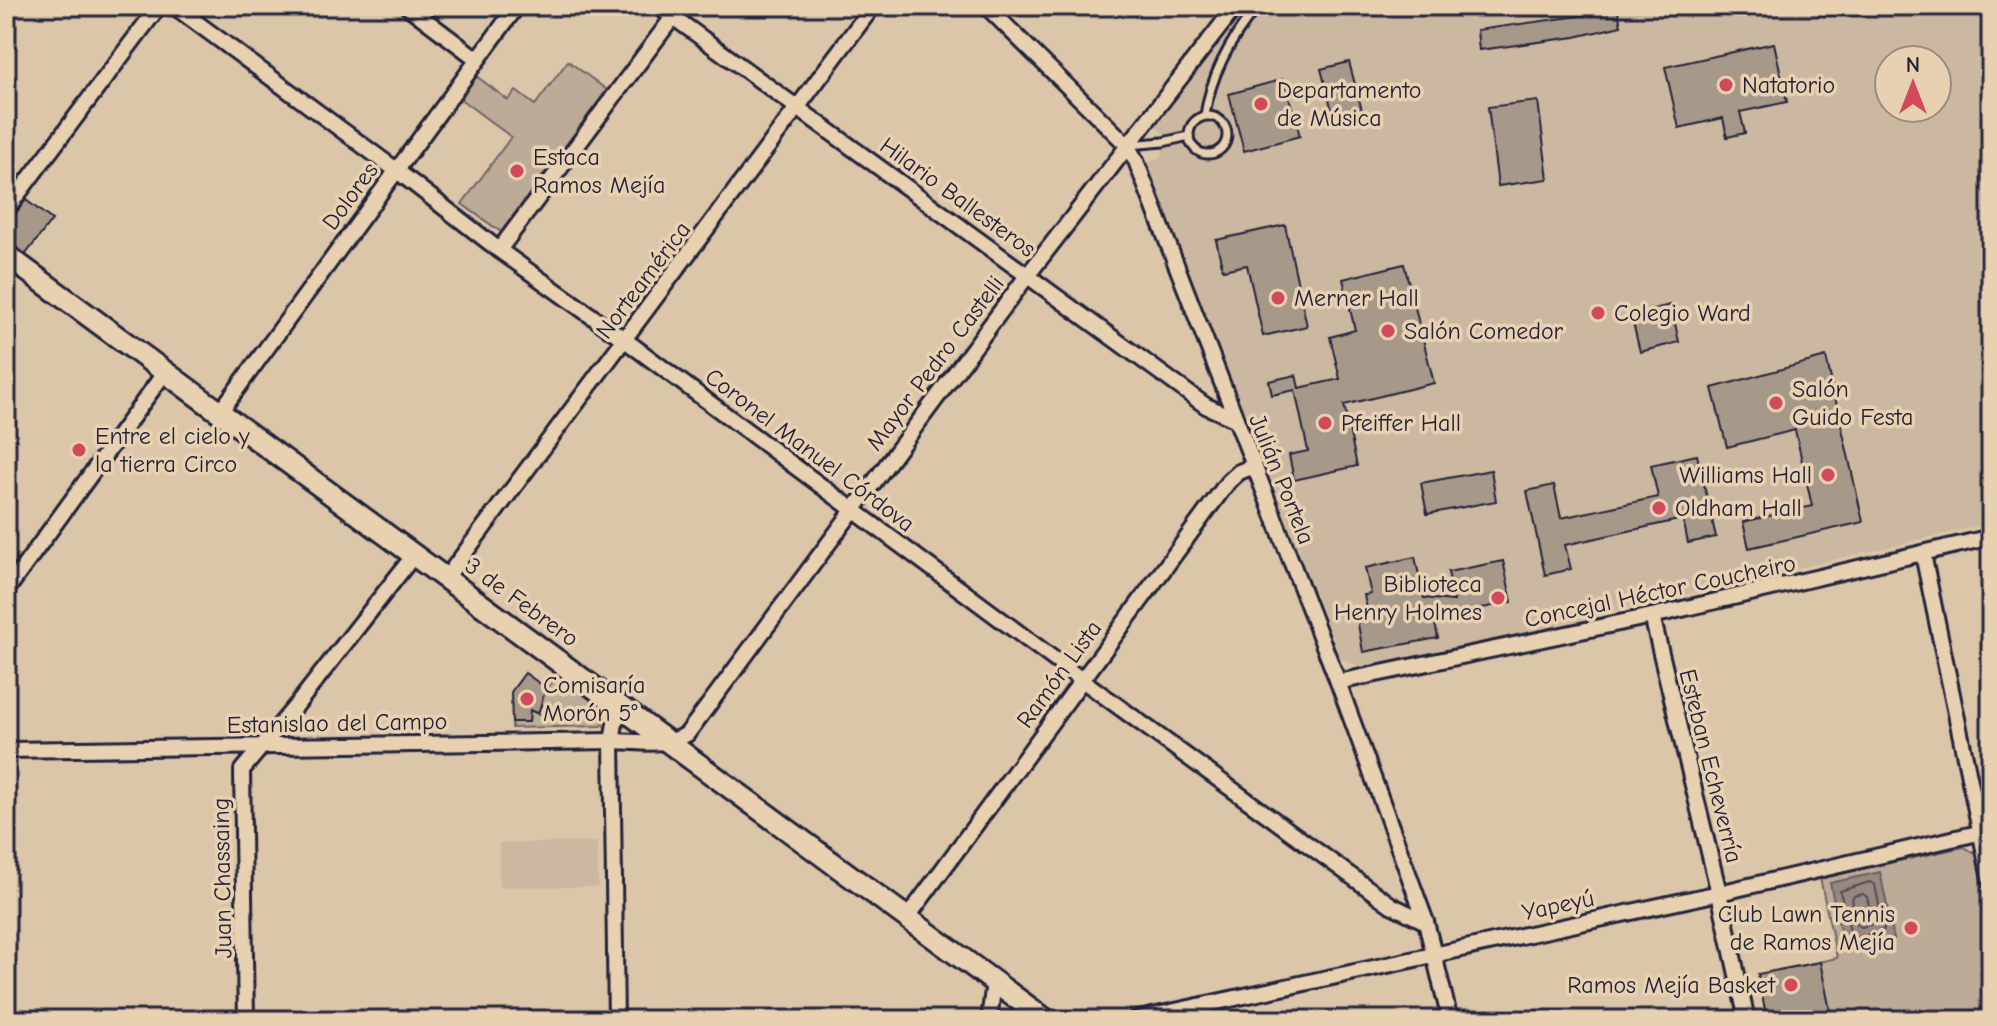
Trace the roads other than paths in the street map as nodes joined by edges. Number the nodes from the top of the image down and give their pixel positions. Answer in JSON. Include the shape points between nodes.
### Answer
{"nodes":[{"id":1,"x":159,"y":6,"type":"edge"},
{"id":2,"x":174,"y":6,"type":"edge"},
{"id":3,"x":407,"y":6,"type":"edge"},
{"id":4,"x":517,"y":6,"type":"edge"},
{"id":5,"x":658,"y":6,"type":"edge"},
{"id":6,"x":873,"y":6,"type":"edge"},
{"id":7,"x":986,"y":6,"type":"edge"},
{"id":8,"x":1236,"y":6,"type":"edge"},
{"id":9,"x":1258,"y":6,"type":"edge"},
{"id":10,"x":673,"y":17,"type":"junction"},
{"id":11,"x":477,"y":59,"type":"junction"},
{"id":12,"x":799,"y":109,"type":"junction"},
{"id":13,"x":1205,"y":115,"type":"junction"},
{"id":14,"x":1189,"y":136,"type":"junction"},
{"id":15,"x":1127,"y":145,"type":"junction"},
{"id":16,"x":396,"y":170,"type":"junction"},
{"id":17,"x":6,"y":210,"type":"edge"},
{"id":18,"x":499,"y":250,"type":"junction"},
{"id":19,"x":6,"y":255,"type":"edge"},
{"id":20,"x":1027,"y":276,"type":"junction"},
{"id":21,"x":625,"y":340,"type":"junction"},
{"id":22,"x":165,"y":372,"type":"junction"},
{"id":23,"x":220,"y":412,"type":"junction"},
{"id":24,"x":1235,"y":419,"type":"junction"},
{"id":25,"x":1254,"y":466,"type":"junction"},
{"id":26,"x":854,"y":510,"type":"junction"},
{"id":27,"x":1991,"y":537,"type":"edge"},
{"id":28,"x":1923,"y":554,"type":"junction"},
{"id":29,"x":414,"y":555,"type":"junction"},
{"id":30,"x":446,"y":578,"type":"junction"},
{"id":31,"x":6,"y":591,"type":"edge"},
{"id":32,"x":1652,"y":616,"type":"junction"},
{"id":33,"x":1082,"y":680,"type":"junction"},
{"id":34,"x":1338,"y":682,"type":"junction"},
{"id":35,"x":618,"y":706,"type":"junction"},
{"id":36,"x":612,"y":741,"type":"junction"},
{"id":37,"x":668,"y":742,"type":"junction"},
{"id":38,"x":262,"y":746,"type":"junction"},
{"id":39,"x":6,"y":750,"type":"edge"},
{"id":40,"x":1985,"y":832,"type":"edge"},
{"id":41,"x":1991,"y":883,"type":"edge"},
{"id":42,"x":1719,"y":893,"type":"junction"},
{"id":43,"x":907,"y":918,"type":"junction"},
{"id":44,"x":1426,"y":922,"type":"junction"},
{"id":45,"x":1435,"y":954,"type":"junction"},
{"id":46,"x":994,"y":982,"type":"junction"},
{"id":47,"x":246,"y":1020,"type":"edge"},
{"id":48,"x":616,"y":1020,"type":"edge"},
{"id":49,"x":989,"y":1020,"type":"edge"},
{"id":50,"x":1046,"y":1020,"type":"edge"},
{"id":51,"x":1134,"y":1020,"type":"edge"},
{"id":52,"x":1450,"y":1020,"type":"edge"},
{"id":53,"x":1747,"y":1020,"type":"edge"}],
"edges":[{"from":1,"to":17,"type":"street"},
{"from":2,"to":16,"type":"street","name":"Coronel Manuel Córdova"},
{"from":3,"to":11,"type":"street"},
{"from":4,"to":11,"type":"street","name":"Dolores"},
{"from":5,"to":10,"type":"street","name":"Hilario Ballesteros"},
{"from":6,"to":12,"type":"street","name":"Norteamérica"},
{"from":7,"to":15,"type":"street","name":"Julián Portela"},
{"from":8,"to":15,"type":"street","name":"Mayor Pedro Castelli"},
{"from":9,"to":13,"type":"lane","via":[[1238,29],[1215,76]]},
{"from":10,"to":12,"type":"street","name":"Hilario Ballesteros"},
{"from":10,"to":18,"type":"street"},
{"from":11,"to":16,"type":"street","name":"Dolores"},
{"from":12,"to":20,"type":"street","name":"Hilario Ballesteros"},
{"from":12,"to":21,"type":"street","name":"Norteamérica"},
{"from":13,"to":14,"type":"lane","via":[[1195,119]]},
{"from":13,"to":14,"type":"lane","via":[[1226,126],[1226,144],[1206,154],[1192,146]]},
{"from":14,"to":15,"type":"lane"},
{"from":15,"to":20,"type":"street","name":"Mayor Pedro Castelli"},
{"from":15,"to":24,"type":"street","name":"Julián Portela"},
{"from":16,"to":18,"type":"street","name":"Coronel Manuel Córdova"},
{"from":16,"to":23,"type":"street","name":"Dolores"},
{"from":18,"to":21,"type":"street","name":"Coronel Manuel Córdova"},
{"from":19,"to":22,"type":"main road","name":"3 de Febrero"},
{"from":20,"to":24,"type":"street","name":"Hilario Ballesteros","via":[[1206,406]]},
{"from":20,"to":26,"type":"street","name":"Mayor Pedro Castelli"},
{"from":21,"to":26,"type":"street","name":"Coronel Manuel Córdova"},
{"from":21,"to":30,"type":"street","name":"Norteamérica"},
{"from":22,"to":23,"type":"main road","name":"3 de Febrero"},
{"from":22,"to":31,"type":"street"},
{"from":23,"to":29,"type":"main road","name":"3 de Febrero"},
{"from":24,"to":25,"type":"street","name":"Julián Portela"},
{"from":25,"to":33,"type":"street","name":"Ramón Lista","via":[[1228,482]]},
{"from":25,"to":34,"type":"street","name":"Julián Portela"},
{"from":26,"to":33,"type":"street","name":"Coronel Manuel Córdova"},
{"from":26,"to":37,"type":"street","name":"Mayor Pedro Castelli","via":[[687,734]]},
{"from":27,"to":28,"type":"street","name":"Concejal Héctor Coucheiro"},
{"from":28,"to":32,"type":"street","name":"Concejal Héctor Coucheiro"},
{"from":28,"to":40,"type":"street"},
{"from":29,"to":30,"type":"main road","name":"3 de Febrero"},
{"from":29,"to":38,"type":"street","name":"Juan Chassaing"},
{"from":30,"to":35,"type":"main road","name":"3 de Febrero"},
{"from":32,"to":34,"type":"street","name":"Concejal Héctor Coucheiro"},
{"from":32,"to":42,"type":"street","name":"Esteban Echeverría"},
{"from":33,"to":43,"type":"street","name":"Ramón Lista"},
{"from":33,"to":44,"type":"street","name":"Coronel Manuel Córdova","via":[[1391,905]]},
{"from":34,"to":44,"type":"street","name":"Julián Portela"},
{"from":35,"to":36,"type":"street"},
{"from":35,"to":37,"type":"main road","name":"3 de Febrero"},
{"from":36,"to":37,"type":"street","name":"Estanislao del Campo"},
{"from":36,"to":38,"type":"street","name":"Estanislao del Campo"},
{"from":36,"to":48,"type":"street"},
{"from":37,"to":43,"type":"main road","name":"3 de Febrero"},
{"from":38,"to":39,"type":"street","name":"Estanislao del Campo"},
{"from":38,"to":47,"type":"street","name":"Juan Chassaing","via":[[242,770]]},
{"from":40,"to":41,"type":"street"},
{"from":40,"to":42,"type":"street","name":"Yapeyú"},
{"from":42,"to":45,"type":"street","name":"Yapeyú"},
{"from":42,"to":53,"type":"street","name":"Esteban Echeverría"},
{"from":43,"to":46,"type":"main road","name":"3 de Febrero"},
{"from":44,"to":45,"type":"street","name":"Julián Portela"},
{"from":45,"to":51,"type":"street","name":"Yapeyú"},
{"from":45,"to":52,"type":"street","name":"Julián Portela"},
{"from":46,"to":49,"type":"street"},
{"from":46,"to":50,"type":"main road","name":"3 de Febrero"}]}
